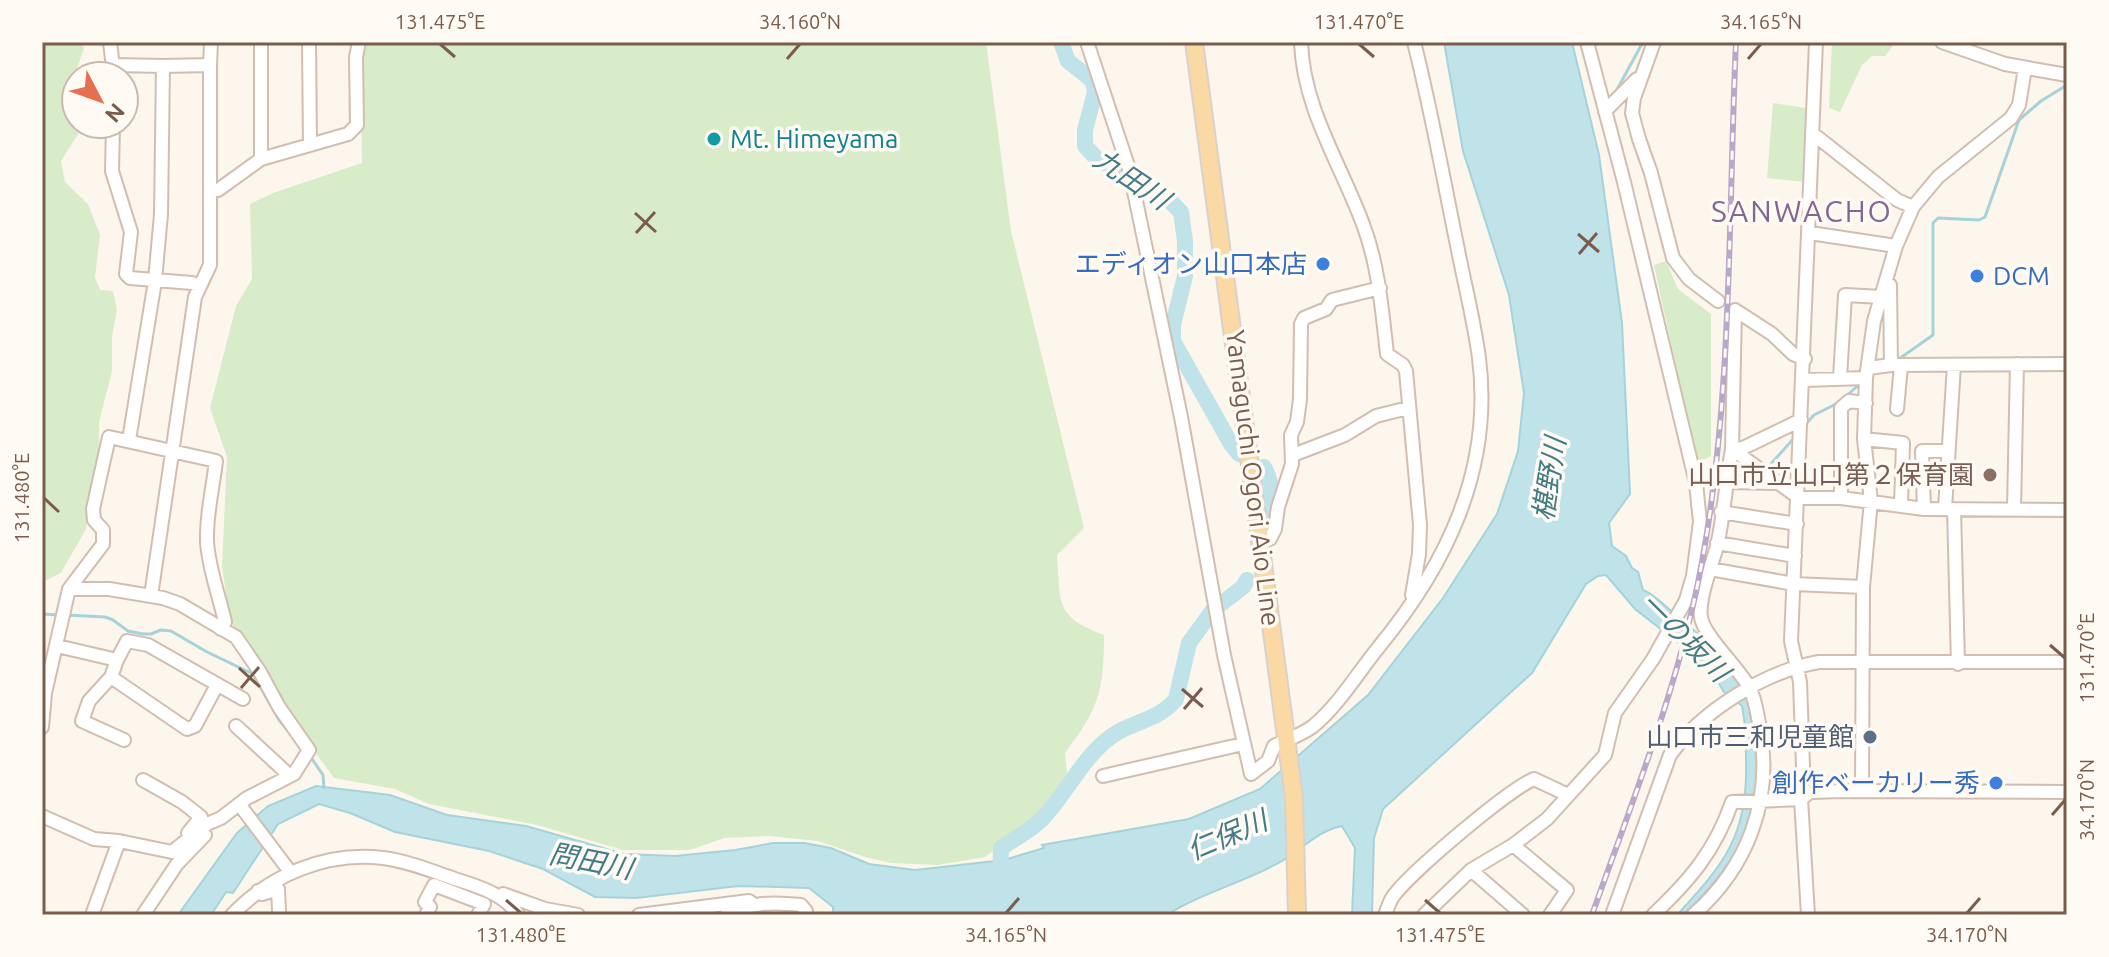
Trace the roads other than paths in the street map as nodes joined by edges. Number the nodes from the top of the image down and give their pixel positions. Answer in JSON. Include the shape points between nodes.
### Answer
{"nodes":[{"id":1,"x":211,"y":42,"type":"edge"},
{"id":2,"x":261,"y":42,"type":"edge"},
{"id":3,"x":309,"y":42,"type":"edge"},
{"id":4,"x":359,"y":42,"type":"edge"},
{"id":5,"x":1087,"y":42,"type":"edge"},
{"id":6,"x":1194,"y":42,"type":"edge"},
{"id":7,"x":1301,"y":42,"type":"edge"},
{"id":8,"x":1414,"y":42,"type":"edge"},
{"id":9,"x":1587,"y":42,"type":"edge"},
{"id":10,"x":1654,"y":42,"type":"edge"},
{"id":11,"x":1816,"y":42,"type":"edge"},
{"id":12,"x":1942,"y":42,"type":"edge"},
{"id":13,"x":1967,"y":47,"type":"edge"},
{"id":14,"x":210,"y":65,"type":"junction"},
{"id":15,"x":163,"y":66,"type":"junction"},
{"id":16,"x":140,"y":68,"type":"edge"},
{"id":17,"x":2025,"y":68,"type":"junction"},
{"id":18,"x":2067,"y":75,"type":"edge"},
{"id":19,"x":1639,"y":77,"type":"junction"},
{"id":20,"x":1605,"y":111,"type":"junction"},
{"id":21,"x":1812,"y":133,"type":"junction"},
{"id":22,"x":113,"y":140,"type":"edge"},
{"id":23,"x":310,"y":144,"type":"junction"},
{"id":24,"x":261,"y":159,"type":"junction"},
{"id":25,"x":211,"y":190,"type":"junction"},
{"id":26,"x":1913,"y":207,"type":"junction"},
{"id":27,"x":1810,"y":233,"type":"junction"},
{"id":28,"x":1896,"y":246,"type":"junction"},
{"id":29,"x":1890,"y":267,"type":"junction"},
{"id":30,"x":155,"y":281,"type":"junction"},
{"id":31,"x":200,"y":286,"type":"junction"},
{"id":32,"x":1380,"y":288,"type":"junction"},
{"id":33,"x":1882,"y":297,"type":"junction"},
{"id":34,"x":1718,"y":301,"type":"dead end"},
{"id":35,"x":1805,"y":359,"type":"junction"},
{"id":36,"x":2017,"y":364,"type":"junction"},
{"id":37,"x":2067,"y":364,"type":"edge"},
{"id":38,"x":1954,"y":365,"type":"junction"},
{"id":39,"x":1896,"y":366,"type":"junction"},
{"id":40,"x":1867,"y":373,"type":"junction"},
{"id":41,"x":1840,"y":378,"type":"junction"},
{"id":42,"x":1804,"y":380,"type":"junction"},
{"id":43,"x":1866,"y":403,"type":"junction"},
{"id":44,"x":1408,"y":408,"type":"junction"},
{"id":45,"x":1897,"y":409,"type":"dead end"},
{"id":46,"x":1801,"y":420,"type":"junction"},
{"id":47,"x":1864,"y":439,"type":"junction"},
{"id":48,"x":129,"y":440,"type":"junction"},
{"id":49,"x":1732,"y":449,"type":"junction"},
{"id":50,"x":171,"y":450,"type":"junction"},
{"id":51,"x":1947,"y":451,"type":"junction"},
{"id":52,"x":1293,"y":455,"type":"junction"},
{"id":53,"x":1726,"y":482,"type":"junction"},
{"id":54,"x":1777,"y":483,"type":"junction"},
{"id":55,"x":1799,"y":498,"type":"junction"},
{"id":56,"x":1841,"y":498,"type":"junction"},
{"id":57,"x":1871,"y":501,"type":"junction"},
{"id":58,"x":1901,"y":505,"type":"junction"},
{"id":59,"x":1924,"y":509,"type":"junction"},
{"id":60,"x":1949,"y":509,"type":"junction"},
{"id":61,"x":2014,"y":509,"type":"junction"},
{"id":62,"x":2067,"y":510,"type":"edge"},
{"id":63,"x":1721,"y":512,"type":"junction"},
{"id":64,"x":1797,"y":524,"type":"junction"},
{"id":65,"x":1261,"y":541,"type":"junction"},
{"id":66,"x":1717,"y":543,"type":"junction"},
{"id":67,"x":1795,"y":556,"type":"junction"},
{"id":68,"x":1710,"y":569,"type":"junction"},
{"id":69,"x":1794,"y":584,"type":"junction"},
{"id":70,"x":1863,"y":587,"type":"junction"},
{"id":71,"x":69,"y":589,"type":"junction"},
{"id":72,"x":151,"y":596,"type":"junction"},
{"id":73,"x":1411,"y":602,"type":"junction"},
{"id":74,"x":1682,"y":610,"type":"junction"},
{"id":75,"x":1700,"y":613,"type":"junction"},
{"id":76,"x":221,"y":629,"type":"junction"},
{"id":77,"x":57,"y":646,"type":"junction"},
{"id":78,"x":117,"y":660,"type":"junction"},
{"id":79,"x":2067,"y":662,"type":"edge"},
{"id":80,"x":1863,"y":663,"type":"junction"},
{"id":81,"x":1958,"y":664,"type":"junction"},
{"id":82,"x":1795,"y":666,"type":"junction"},
{"id":83,"x":111,"y":677,"type":"junction"},
{"id":84,"x":217,"y":685,"type":"junction"},
{"id":85,"x":1749,"y":690,"type":"junction"},
{"id":86,"x":243,"y":699,"type":"dead end"},
{"id":87,"x":236,"y":726,"type":"dead end"},
{"id":88,"x":42,"y":727,"type":"edge"},
{"id":89,"x":124,"y":740,"type":"dead end"},
{"id":90,"x":1287,"y":743,"type":"junction"},
{"id":91,"x":1243,"y":744,"type":"junction"},
{"id":92,"x":294,"y":773,"type":"junction"},
{"id":93,"x":1103,"y":776,"type":"dead end"},
{"id":94,"x":143,"y":780,"type":"dead end"},
{"id":95,"x":1862,"y":790,"type":"junction"},
{"id":96,"x":2067,"y":792,"type":"edge"},
{"id":97,"x":1568,"y":795,"type":"junction"},
{"id":98,"x":1801,"y":799,"type":"junction"},
{"id":99,"x":1760,"y":800,"type":"junction"},
{"id":100,"x":240,"y":806,"type":"junction"},
{"id":101,"x":42,"y":816,"type":"edge"},
{"id":102,"x":221,"y":818,"type":"junction"},
{"id":103,"x":119,"y":841,"type":"junction"},
{"id":104,"x":183,"y":845,"type":"junction"},
{"id":105,"x":1513,"y":845,"type":"junction"},
{"id":106,"x":289,"y":870,"type":"junction"},
{"id":107,"x":1471,"y":870,"type":"junction"},
{"id":108,"x":258,"y":891,"type":"junction"},
{"id":109,"x":494,"y":895,"type":"junction"},
{"id":110,"x":753,"y":904,"type":"junction"},
{"id":111,"x":279,"y":914,"type":"edge"},
{"id":112,"x":92,"y":915,"type":"edge"},
{"id":113,"x":143,"y":915,"type":"edge"},
{"id":114,"x":232,"y":915,"type":"edge"},
{"id":115,"x":426,"y":915,"type":"edge"},
{"id":116,"x":478,"y":915,"type":"edge"},
{"id":117,"x":518,"y":915,"type":"edge"},
{"id":118,"x":578,"y":915,"type":"edge"},
{"id":119,"x":639,"y":915,"type":"edge"},
{"id":120,"x":726,"y":915,"type":"edge"},
{"id":121,"x":804,"y":915,"type":"edge"},
{"id":122,"x":1297,"y":915,"type":"edge"},
{"id":123,"x":1385,"y":915,"type":"edge"},
{"id":124,"x":1424,"y":915,"type":"edge"},
{"id":125,"x":1523,"y":915,"type":"edge"},
{"id":126,"x":1550,"y":915,"type":"edge"},
{"id":127,"x":1612,"y":915,"type":"edge"},
{"id":128,"x":1653,"y":915,"type":"edge"},
{"id":129,"x":1693,"y":915,"type":"edge"},
{"id":130,"x":1808,"y":915,"type":"edge"}],
"edges":[{"from":1,"to":14,"type":"street"},
{"from":2,"to":24,"type":"street"},
{"from":3,"to":23,"type":"street"},
{"from":4,"to":23,"type":"street","via":[[357,125],[348,134]]},
{"from":5,"to":91,"type":"street","via":[[1131,177]]},
{"from":6,"to":65,"type":"main road","name":"Yamaguchi Ogori Aio Line"},
{"from":7,"to":32,"type":"street","via":[[1312,106],[1364,228]]},
{"from":8,"to":73,"type":"street","via":[[1479,359],[1481,416],[1480,444],[1458,524]]},
{"from":9,"to":20,"type":"street"},
{"from":10,"to":19,"type":"street"},
{"from":11,"to":21,"type":"street"},
{"from":12,"to":13,"type":"street"},
{"from":13,"to":17,"type":"street"},
{"from":14,"to":15,"type":"street"},
{"from":14,"to":25,"type":"street"},
{"from":15,"to":16,"type":"street"},
{"from":15,"to":30,"type":"street"},
{"from":17,"to":18,"type":"street"},
{"from":17,"to":26,"type":"street","via":[[2019,105],[2011,118],[1938,177]]},
{"from":19,"to":20,"type":"street"},
{"from":19,"to":34,"type":"street","via":[[1632,113],[1673,258],[1689,279]]},
{"from":20,"to":74,"type":"street","via":[[1696,483],[1700,522]]},
{"from":21,"to":26,"type":"street"},
{"from":21,"to":27,"type":"street"},
{"from":22,"to":30,"type":"street","via":[[112,171],[131,232],[126,274]]},
{"from":23,"to":24,"type":"street"},
{"from":24,"to":25,"type":"street"},
{"from":25,"to":31,"type":"street","via":[[210,265]]},
{"from":26,"to":28,"type":"street"},
{"from":27,"to":28,"type":"street"},
{"from":27,"to":35,"type":"street"},
{"from":28,"to":29,"type":"street"},
{"from":29,"to":33,"type":"street"},
{"from":29,"to":39,"type":"street"},
{"from":30,"to":31,"type":"street"},
{"from":30,"to":48,"type":"street"},
{"from":31,"to":50,"type":"street"},
{"from":32,"to":44,"type":"street","via":[[1387,354],[1406,371]]},
{"from":32,"to":52,"type":"street","via":[[1332,300],[1326,309],[1304,318]]},
{"from":33,"to":40,"type":"street"},
{"from":33,"to":41,"type":"street","via":[[1845,295]]},
{"from":35,"to":42,"type":"street"},
{"from":35,"to":49,"type":"street","via":[[1735,310]]},
{"from":36,"to":37,"type":"street"},
{"from":36,"to":38,"type":"street"},
{"from":36,"to":61,"type":"street"},
{"from":38,"to":39,"type":"street"},
{"from":38,"to":51,"type":"street"},
{"from":39,"to":40,"type":"street"},
{"from":39,"to":45,"type":"street"},
{"from":40,"to":41,"type":"street"},
{"from":40,"to":43,"type":"street"},
{"from":41,"to":42,"type":"street"},
{"from":42,"to":46,"type":"street"},
{"from":43,"to":47,"type":"street"},
{"from":43,"to":56,"type":"street","via":[[1849,401],[1841,408]]},
{"from":44,"to":52,"type":"street","via":[[1376,416],[1345,435]]},
{"from":44,"to":73,"type":"street","via":[[1420,525]]},
{"from":46,"to":49,"type":"street"},
{"from":46,"to":55,"type":"street"},
{"from":47,"to":57,"type":"street"},
{"from":47,"to":58,"type":"street","via":[[1903,443]]},
{"from":48,"to":50,"type":"street"},
{"from":48,"to":71,"type":"street","via":[[109,437],[93,509],[103,544]]},
{"from":49,"to":53,"type":"street"},
{"from":49,"to":54,"type":"street"},
{"from":50,"to":72,"type":"street"},
{"from":50,"to":76,"type":"street","via":[[216,461],[207,544],[225,622]]},
{"from":51,"to":59,"type":"street","via":[[1922,451]]},
{"from":51,"to":60,"type":"street"},
{"from":52,"to":65,"type":"street","via":[[1275,529],[1270,539]]},
{"from":53,"to":54,"type":"street"},
{"from":53,"to":63,"type":"street"},
{"from":54,"to":55,"type":"street"},
{"from":55,"to":56,"type":"street"},
{"from":55,"to":64,"type":"street"},
{"from":56,"to":57,"type":"street"},
{"from":57,"to":58,"type":"street"},
{"from":57,"to":70,"type":"street"},
{"from":58,"to":59,"type":"street"},
{"from":59,"to":60,"type":"street"},
{"from":60,"to":61,"type":"street"},
{"from":60,"to":81,"type":"street"},
{"from":61,"to":62,"type":"street"},
{"from":63,"to":64,"type":"street"},
{"from":63,"to":66,"type":"street"},
{"from":64,"to":67,"type":"street"},
{"from":65,"to":90,"type":"main road","name":"Yamaguchi Ogori Aio Line"},
{"from":66,"to":67,"type":"street"},
{"from":66,"to":68,"type":"street"},
{"from":67,"to":69,"type":"street"},
{"from":68,"to":69,"type":"street"},
{"from":68,"to":75,"type":"street"},
{"from":69,"to":70,"type":"street"},
{"from":69,"to":82,"type":"street"},
{"from":70,"to":80,"type":"street"},
{"from":71,"to":72,"type":"street"},
{"from":71,"to":77,"type":"street"},
{"from":72,"to":76,"type":"street","via":[[180,604]]},
{"from":73,"to":90,"type":"street","via":[[1325,713]]},
{"from":74,"to":75,"type":"street"},
{"from":74,"to":97,"type":"street","via":[[1615,713],[1605,755]]},
{"from":75,"to":85,"type":"street","via":[[1703,628]]},
{"from":76,"to":92,"type":"street","via":[[236,637],[309,750]]},
{"from":77,"to":78,"type":"street"},
{"from":77,"to":88,"type":"street"},
{"from":78,"to":83,"type":"street"},
{"from":78,"to":84,"type":"street","via":[[127,641],[148,645]]},
{"from":79,"to":81,"type":"street"},
{"from":80,"to":81,"type":"street"},
{"from":80,"to":82,"type":"street"},
{"from":80,"to":95,"type":"street"},
{"from":82,"to":85,"type":"street"},
{"from":82,"to":98,"type":"street","via":[[1802,722]]},
{"from":83,"to":84,"type":"street","via":[[187,729],[195,726]]},
{"from":83,"to":89,"type":"street","via":[[89,701],[82,721]]},
{"from":84,"to":86,"type":"street"},
{"from":85,"to":99,"type":"street","via":[[1762,741]]},
{"from":85,"to":127,"type":"street","via":[[1693,726],[1670,755]]},
{"from":87,"to":92,"type":"street"},
{"from":90,"to":91,"type":"street","via":[[1274,746],[1268,761],[1251,774]]},
{"from":90,"to":122,"type":"main road","name":"Yamaguchi Ogori Aio Line"},
{"from":91,"to":93,"type":"street"},
{"from":92,"to":100,"type":"street"},
{"from":94,"to":104,"type":"street","via":[[201,817]]},
{"from":95,"to":96,"type":"street"},
{"from":95,"to":98,"type":"street","via":[[1810,792]]},
{"from":97,"to":105,"type":"street"},
{"from":97,"to":123,"type":"street","via":[[1534,779],[1526,782],[1408,880]]},
{"from":98,"to":99,"type":"street"},
{"from":98,"to":130,"type":"street"},
{"from":99,"to":128,"type":"street","via":[[1732,802],[1711,850]]},
{"from":99,"to":129,"type":"street","via":[[1739,860]]},
{"from":100,"to":102,"type":"street"},
{"from":100,"to":106,"type":"street"},
{"from":101,"to":103,"type":"street","via":[[94,839]]},
{"from":102,"to":104,"type":"street"},
{"from":102,"to":113,"type":"street","via":[[177,864]]},
{"from":103,"to":104,"type":"street","via":[[172,852]]},
{"from":103,"to":112,"type":"street"},
{"from":105,"to":107,"type":"street"},
{"from":105,"to":126,"type":"street","via":[[1567,890]]},
{"from":106,"to":108,"type":"street"},
{"from":106,"to":109,"type":"street","via":[[341,858],[381,857]]},
{"from":107,"to":124,"type":"street"},
{"from":107,"to":125,"type":"street"},
{"from":108,"to":111,"type":"street","via":[[278,889]]},
{"from":108,"to":114,"type":"street"},
{"from":109,"to":117,"type":"street"},
{"from":109,"to":118,"type":"street","via":[[496,891]]},
{"from":110,"to":119,"type":"street"},
{"from":110,"to":120,"type":"street"},
{"from":110,"to":121,"type":"street","via":[[801,905]]},
{"from":115,"to":116,"type":"street","via":[[430,907],[425,902],[434,885],[484,904]]}]}
